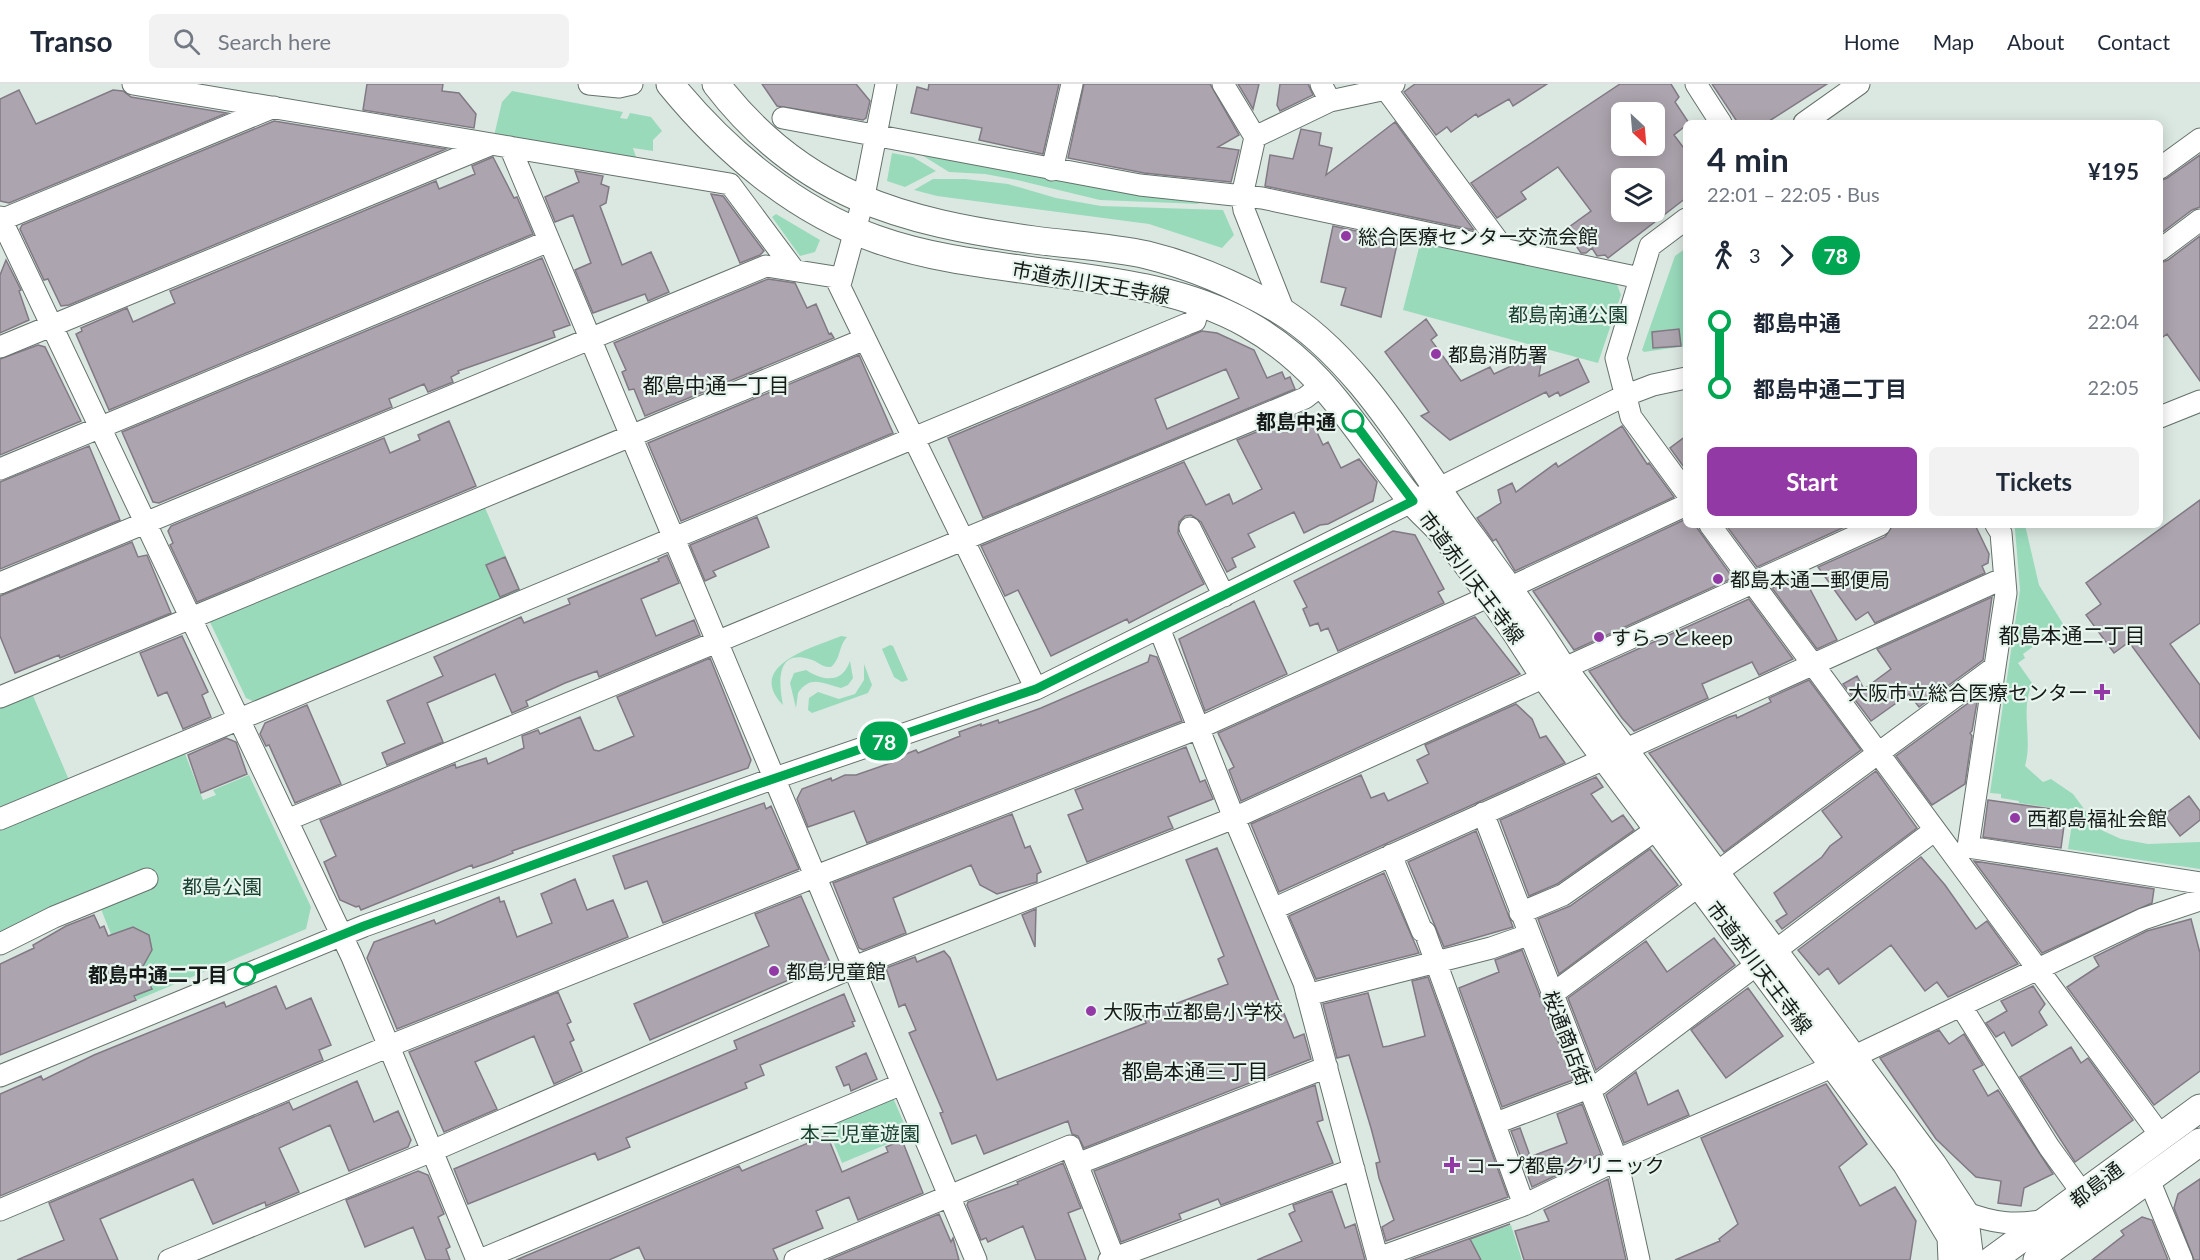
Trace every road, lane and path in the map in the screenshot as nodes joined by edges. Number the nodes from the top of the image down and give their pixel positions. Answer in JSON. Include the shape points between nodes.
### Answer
{"nodes":[{"id":1,"x":133,"y":84,"type":"edge"},
{"id":2,"x":589,"y":84,"type":"edge"},
{"id":3,"x":632,"y":84,"type":"edge"},
{"id":4,"x":670,"y":84,"type":"edge"},
{"id":5,"x":716,"y":84,"type":"edge"},
{"id":6,"x":868,"y":84,"type":"edge"},
{"id":7,"x":1072,"y":84,"type":"edge"},
{"id":8,"x":1223,"y":84,"type":"edge"},
{"id":9,"x":1860,"y":84,"type":"edge"},
{"id":10,"x":1388,"y":86,"type":"edge"},
{"id":11,"x":1702,"y":86,"type":"edge"},
{"id":12,"x":1326,"y":92,"type":"edge"},
{"id":13,"x":884,"y":94,"type":"edge"},
{"id":14,"x":274,"y":107,"type":"junction"},
{"id":15,"x":783,"y":118,"type":"dead end"},
{"id":16,"x":1719,"y":120,"type":"edge"},
{"id":17,"x":1808,"y":120,"type":"edge"},
{"id":18,"x":877,"y":134,"type":"junction"},
{"id":19,"x":1255,"y":137,"type":"junction"},
{"id":20,"x":2200,"y":139,"type":"edge"},
{"id":21,"x":501,"y":145,"type":"junction"},
{"id":22,"x":2163,"y":166,"type":"edge"},
{"id":23,"x":1052,"y":170,"type":"junction"},
{"id":24,"x":1242,"y":196,"type":"junction"},
{"id":25,"x":863,"y":201,"type":"junction"},
{"id":26,"x":1,"y":219,"type":"edge"},
{"id":27,"x":2200,"y":220,"type":"edge"},
{"id":28,"x":1683,"y":221,"type":"edge"},
{"id":29,"x":855,"y":230,"type":"junction"},
{"id":30,"x":549,"y":241,"type":"junction"},
{"id":31,"x":2163,"y":248,"type":"edge"},
{"id":32,"x":1504,"y":249,"type":"junction"},
{"id":33,"x":794,"y":270,"type":"junction"},
{"id":34,"x":1640,"y":278,"type":"junction"},
{"id":35,"x":838,"y":281,"type":"junction"},
{"id":36,"x":1200,"y":304,"type":"junction"},
{"id":37,"x":1285,"y":314,"type":"junction"},
{"id":38,"x":51,"y":326,"type":"junction"},
{"id":39,"x":590,"y":339,"type":"junction"},
{"id":40,"x":865,"y":339,"type":"junction"},
{"id":41,"x":0,"y":347,"type":"edge"},
{"id":42,"x":1683,"y":379,"type":"edge"},
{"id":43,"x":1323,"y":384,"type":"junction"},
{"id":44,"x":1624,"y":396,"type":"junction"},
{"id":45,"x":2200,"y":401,"type":"edge"},
{"id":46,"x":2163,"y":416,"type":"edge"},
{"id":47,"x":100,"y":428,"type":"junction"},
{"id":48,"x":630,"y":436,"type":"junction"},
{"id":49,"x":914,"y":439,"type":"junction"},
{"id":50,"x":0,"y":469,"type":"edge"},
{"id":51,"x":1683,"y":488,"type":"edge"},
{"id":52,"x":1437,"y":489,"type":"junction"},
{"id":53,"x":1413,"y":501,"type":"junction"},
{"id":54,"x":1683,"y":506,"type":"edge"},
{"id":55,"x":145,"y":523,"type":"junction"},
{"id":56,"x":1190,"y":528,"type":"dead end"},
{"id":57,"x":1712,"y":528,"type":"edge"},
{"id":58,"x":1873,"y":528,"type":"edge"},
{"id":59,"x":1998,"y":528,"type":"edge"},
{"id":60,"x":673,"y":540,"type":"junction"},
{"id":61,"x":947,"y":546,"type":"junction"},
{"id":62,"x":2004,"y":578,"type":"junction"},
{"id":63,"x":0,"y":583,"type":"edge"},
{"id":64,"x":1753,"y":583,"type":"junction"},
{"id":65,"x":1499,"y":592,"type":"junction"},
{"id":66,"x":1224,"y":596,"type":"junction"},
{"id":67,"x":191,"y":619,"type":"junction"},
{"id":68,"x":1159,"y":628,"type":"junction"},
{"id":69,"x":716,"y":642,"type":"junction"},
{"id":70,"x":1813,"y":664,"type":"junction"},
{"id":71,"x":1995,"y":667,"type":"junction"},
{"id":72,"x":1554,"y":673,"type":"junction"},
{"id":73,"x":1036,"y":689,"type":"junction"},
{"id":74,"x":0,"y":697,"type":"edge"},
{"id":75,"x":239,"y":720,"type":"junction"},
{"id":76,"x":1199,"y":728,"type":"junction"},
{"id":77,"x":1878,"y":753,"type":"junction"},
{"id":78,"x":1614,"y":754,"type":"junction"},
{"id":79,"x":772,"y":779,"type":"junction"},
{"id":80,"x":1485,"y":816,"type":"junction"},
{"id":81,"x":1234,"y":818,"type":"junction"},
{"id":82,"x":0,"y":819,"type":"edge"},
{"id":83,"x":286,"y":820,"type":"junction"},
{"id":84,"x":1658,"y":829,"type":"junction"},
{"id":85,"x":1935,"y":830,"type":"junction"},
{"id":86,"x":1962,"y":852,"type":"junction"},
{"id":87,"x":1391,"y":855,"type":"junction"},
{"id":88,"x":816,"y":876,"type":"junction"},
{"id":89,"x":147,"y":879,"type":"dead end"},
{"id":90,"x":1708,"y":880,"type":"junction"},
{"id":91,"x":2200,"y":883,"type":"edge"},
{"id":92,"x":2200,"y":900,"type":"edge"},
{"id":93,"x":1273,"y":909,"type":"junction"},
{"id":94,"x":1520,"y":913,"type":"junction"},
{"id":95,"x":1528,"y":934,"type":"junction"},
{"id":96,"x":341,"y":935,"type":"junction"},
{"id":97,"x":0,"y":945,"type":"edge"},
{"id":98,"x":1766,"y":958,"type":"junction"},
{"id":99,"x":1436,"y":960,"type":"junction"},
{"id":100,"x":854,"y":968,"type":"junction"},
{"id":101,"x":2038,"y":969,"type":"junction"},
{"id":102,"x":1307,"y":995,"type":"junction"},
{"id":103,"x":1551,"y":995,"type":"junction"},
{"id":104,"x":1961,"y":1006,"type":"junction"},
{"id":105,"x":388,"y":1046,"type":"junction"},
{"id":106,"x":1843,"y":1062,"type":"junction"},
{"id":107,"x":1327,"y":1067,"type":"junction"},
{"id":108,"x":0,"y":1076,"type":"edge"},
{"id":109,"x":902,"y":1084,"type":"junction"},
{"id":110,"x":1588,"y":1088,"type":"junction"},
{"id":111,"x":2200,"y":1107,"type":"edge"},
{"id":112,"x":1496,"y":1124,"type":"junction"},
{"id":113,"x":2161,"y":1136,"type":"junction"},
{"id":114,"x":2200,"y":1142,"type":"edge"},
{"id":115,"x":432,"y":1151,"type":"junction"},
{"id":116,"x":1617,"y":1160,"type":"junction"},
{"id":117,"x":1077,"y":1164,"type":"junction"},
{"id":118,"x":1354,"y":1168,"type":"junction"},
{"id":119,"x":2149,"y":1180,"type":"junction"},
{"id":120,"x":2082,"y":1194,"type":"junction"},
{"id":121,"x":949,"y":1197,"type":"junction"},
{"id":122,"x":1524,"y":1205,"type":"junction"},
{"id":123,"x":0,"y":1210,"type":"edge"},
{"id":124,"x":1954,"y":1219,"type":"junction"},
{"id":125,"x":2050,"y":1219,"type":"junction"},
{"id":126,"x":1111,"y":1259,"type":"edge"},
{"id":127,"x":1378,"y":1259,"type":"edge"},
{"id":128,"x":169,"y":1260,"type":"edge"},
{"id":129,"x":478,"y":1260,"type":"edge"},
{"id":130,"x":795,"y":1260,"type":"edge"},
{"id":131,"x":975,"y":1260,"type":"edge"},
{"id":132,"x":1639,"y":1260,"type":"edge"},
{"id":133,"x":1942,"y":1260,"type":"edge"},
{"id":134,"x":1952,"y":1260,"type":"edge"},
{"id":135,"x":1970,"y":1260,"type":"edge"},
{"id":136,"x":1992,"y":1260,"type":"edge"},
{"id":137,"x":2037,"y":1260,"type":"edge"},
{"id":138,"x":2182,"y":1260,"type":"edge"}],
"edges":[{"from":1,"to":14,"type":"street"},
{"from":2,"to":3,"type":"street"},
{"from":4,"to":29,"type":"main road","name":"市道赤川天王寺線","via":[[698,116],[759,172]]},
{"from":5,"to":25,"type":"main road","name":"市道赤川天王寺線","via":[[771,144],[797,164]]},
{"from":6,"to":13,"type":"street"},
{"from":7,"to":23,"type":"street"},
{"from":8,"to":19,"type":"street"},
{"from":9,"to":17,"type":"street"},
{"from":10,"to":12,"type":"street"},
{"from":10,"to":32,"type":"street"},
{"from":11,"to":16,"type":"street"},
{"from":12,"to":19,"type":"street"},
{"from":13,"to":18,"type":"street"},
{"from":14,"to":21,"type":"street"},
{"from":14,"to":26,"type":"street"},
{"from":15,"to":18,"type":"street"},
{"from":18,"to":23,"type":"street"},
{"from":18,"to":25,"type":"street"},
{"from":19,"to":24,"type":"street"},
{"from":20,"to":22,"type":"street"},
{"from":21,"to":30,"type":"street"},
{"from":21,"to":33,"type":"street","via":[[730,184]]},
{"from":21,"to":38,"type":"street"},
{"from":23,"to":24,"type":"street"},
{"from":24,"to":32,"type":"street"},
{"from":24,"to":37,"type":"street"},
{"from":25,"to":29,"type":"street"},
{"from":25,"to":37,"type":"main road","name":"市道赤川天王寺線","via":[[973,232],[1153,257],[1233,285]]},
{"from":26,"to":38,"type":"street"},
{"from":27,"to":31,"type":"street"},
{"from":28,"to":34,"type":"street","via":[[1650,246]]},
{"from":29,"to":35,"type":"street"},
{"from":29,"to":36,"type":"main road","name":"市道赤川天王寺線","via":[[935,256],[1151,288]]},
{"from":30,"to":39,"type":"street"},
{"from":30,"to":47,"type":"street"},
{"from":32,"to":34,"type":"street"},
{"from":33,"to":35,"type":"street"},
{"from":33,"to":39,"type":"street","via":[[766,266]]},
{"from":34,"to":44,"type":"street","via":[[1616,358]]},
{"from":35,"to":40,"type":"street"},
{"from":36,"to":43,"type":"main road","name":"市道赤川天王寺線","via":[[1266,336]]},
{"from":36,"to":49,"type":"street","via":[[1195,321]]},
{"from":37,"to":52,"type":"main road","name":"市道赤川天王寺線","via":[[1350,371]]},
{"from":38,"to":41,"type":"street"},
{"from":38,"to":47,"type":"street"},
{"from":39,"to":48,"type":"street"},
{"from":39,"to":55,"type":"street"},
{"from":40,"to":48,"type":"street"},
{"from":40,"to":49,"type":"street"},
{"from":42,"to":44,"type":"street"},
{"from":43,"to":53,"type":"main road","name":"市道赤川天王寺線"},
{"from":43,"to":61,"type":"street","via":[[1305,398]]},
{"from":44,"to":51,"type":"street","via":[[1631,417]]},
{"from":44,"to":52,"type":"street"},
{"from":45,"to":46,"type":"street"},
{"from":47,"to":50,"type":"street"},
{"from":47,"to":55,"type":"street"},
{"from":48,"to":60,"type":"street"},
{"from":48,"to":67,"type":"street"},
{"from":49,"to":60,"type":"street"},
{"from":49,"to":61,"type":"street"},
{"from":52,"to":53,"type":"street"},
{"from":52,"to":65,"type":"main road","name":"市道赤川天王寺線"},
{"from":53,"to":65,"type":"main road","name":"市道赤川天王寺線"},
{"from":53,"to":66,"type":"street"},
{"from":54,"to":65,"type":"street"},
{"from":55,"to":63,"type":"street"},
{"from":55,"to":67,"type":"street"},
{"from":56,"to":66,"type":"street"},
{"from":57,"to":64,"type":"street"},
{"from":58,"to":64,"type":"street"},
{"from":59,"to":62,"type":"street"},
{"from":60,"to":69,"type":"street"},
{"from":60,"to":75,"type":"street"},
{"from":61,"to":69,"type":"street"},
{"from":61,"to":73,"type":"street"},
{"from":62,"to":70,"type":"street"},
{"from":62,"to":71,"type":"street","via":[[2006,593]]},
{"from":64,"to":70,"type":"street"},
{"from":64,"to":72,"type":"street"},
{"from":65,"to":72,"type":"main road","name":"市道赤川天王寺線"},
{"from":65,"to":76,"type":"street"},
{"from":66,"to":68,"type":"street"},
{"from":67,"to":74,"type":"street"},
{"from":67,"to":75,"type":"street"},
{"from":68,"to":73,"type":"street"},
{"from":68,"to":76,"type":"street"},
{"from":69,"to":79,"type":"street"},
{"from":69,"to":83,"type":"street"},
{"from":70,"to":77,"type":"street"},
{"from":70,"to":78,"type":"street"},
{"from":71,"to":77,"type":"street"},
{"from":71,"to":86,"type":"street"},
{"from":72,"to":78,"type":"main road","name":"市道赤川天王寺線"},
{"from":72,"to":81,"type":"street"},
{"from":73,"to":79,"type":"street"},
{"from":75,"to":82,"type":"street"},
{"from":75,"to":83,"type":"street"},
{"from":76,"to":81,"type":"street"},
{"from":76,"to":88,"type":"street"},
{"from":77,"to":85,"type":"street"},
{"from":77,"to":90,"type":"street"},
{"from":78,"to":80,"type":"street"},
{"from":78,"to":84,"type":"main road","name":"市道赤川天王寺線"},
{"from":78,"to":90,"type":"main road","name":"市道赤川天王寺線"},
{"from":79,"to":88,"type":"street","via":[[781,790]]},
{"from":79,"to":96,"type":"street"},
{"from":80,"to":87,"type":"street"},
{"from":80,"to":94,"type":"street","name":"桜通商店街"},
{"from":81,"to":93,"type":"street"},
{"from":81,"to":100,"type":"street"},
{"from":83,"to":96,"type":"street"},
{"from":84,"to":90,"type":"main road","name":"市道赤川天王寺線"},
{"from":84,"to":94,"type":"street","via":[[1563,895]]},
{"from":85,"to":86,"type":"street"},
{"from":85,"to":98,"type":"street"},
{"from":86,"to":91,"type":"street"},
{"from":86,"to":101,"type":"street"},
{"from":87,"to":93,"type":"street"},
{"from":87,"to":99,"type":"street"},
{"from":88,"to":100,"type":"street"},
{"from":88,"to":105,"type":"street"},
{"from":89,"to":97,"type":"street","via":[[54,917]]},
{"from":90,"to":98,"type":"main road","name":"市道赤川天王寺線"},
{"from":90,"to":103,"type":"street"},
{"from":92,"to":101,"type":"street","via":[[2143,919]]},
{"from":93,"to":102,"type":"street"},
{"from":94,"to":95,"type":"street","name":"桜通商店街"},
{"from":95,"to":99,"type":"street","via":[[1491,948]]},
{"from":95,"to":103,"type":"street","name":"桜通商店街"},
{"from":96,"to":105,"type":"street"},
{"from":96,"to":108,"type":"street"},
{"from":98,"to":106,"type":"main road","name":"市道赤川天王寺線"},
{"from":98,"to":110,"type":"street","via":[[1599,1084]]},
{"from":99,"to":102,"type":"street"},
{"from":99,"to":112,"type":"street"},
{"from":100,"to":109,"type":"street"},
{"from":100,"to":115,"type":"street"},
{"from":101,"to":104,"type":"street"},
{"from":101,"to":113,"type":"street"},
{"from":102,"to":107,"type":"street"},
{"from":103,"to":110,"type":"street","name":"桜通商店街"},
{"from":104,"to":106,"type":"street"},
{"from":104,"to":120,"type":"street"},
{"from":105,"to":115,"type":"street"},
{"from":105,"to":123,"type":"street"},
{"from":106,"to":116,"type":"street"},
{"from":106,"to":124,"type":"main road","name":"市道赤川天王寺線"},
{"from":107,"to":117,"type":"street"},
{"from":107,"to":118,"type":"street"},
{"from":109,"to":121,"type":"street"},
{"from":109,"to":129,"type":"street"},
{"from":110,"to":112,"type":"street"},
{"from":110,"to":116,"type":"street","name":"桜通商店街"},
{"from":111,"to":113,"type":"main road","name":"都島通"},
{"from":112,"to":122,"type":"street"},
{"from":113,"to":120,"type":"main road","name":"都島通"},
{"from":114,"to":119,"type":"main road","name":"都島通"},
{"from":115,"to":128,"type":"street"},
{"from":115,"to":129,"type":"street"},
{"from":116,"to":122,"type":"street"},
{"from":116,"to":132,"type":"street","name":"桜通商店街"},
{"from":117,"to":121,"type":"street","via":[[1070,1146]]},
{"from":117,"to":126,"type":"street"},
{"from":118,"to":126,"type":"street"},
{"from":118,"to":127,"type":"street"},
{"from":119,"to":137,"type":"main road","name":"都島通"},
{"from":119,"to":138,"type":"street"},
{"from":120,"to":125,"type":"main road","name":"都島通"},
{"from":121,"to":130,"type":"street"},
{"from":121,"to":131,"type":"street"},
{"from":122,"to":127,"type":"street"},
{"from":124,"to":125,"type":"street","via":[[2013,1225]]},
{"from":124,"to":133,"type":"street"},
{"from":124,"to":134,"type":"main road","name":"市道赤川天王寺線"},
{"from":124,"to":135,"type":"main road","name":"市道赤川天王寺線"},
{"from":125,"to":136,"type":"main road","name":"都島通"}]}
